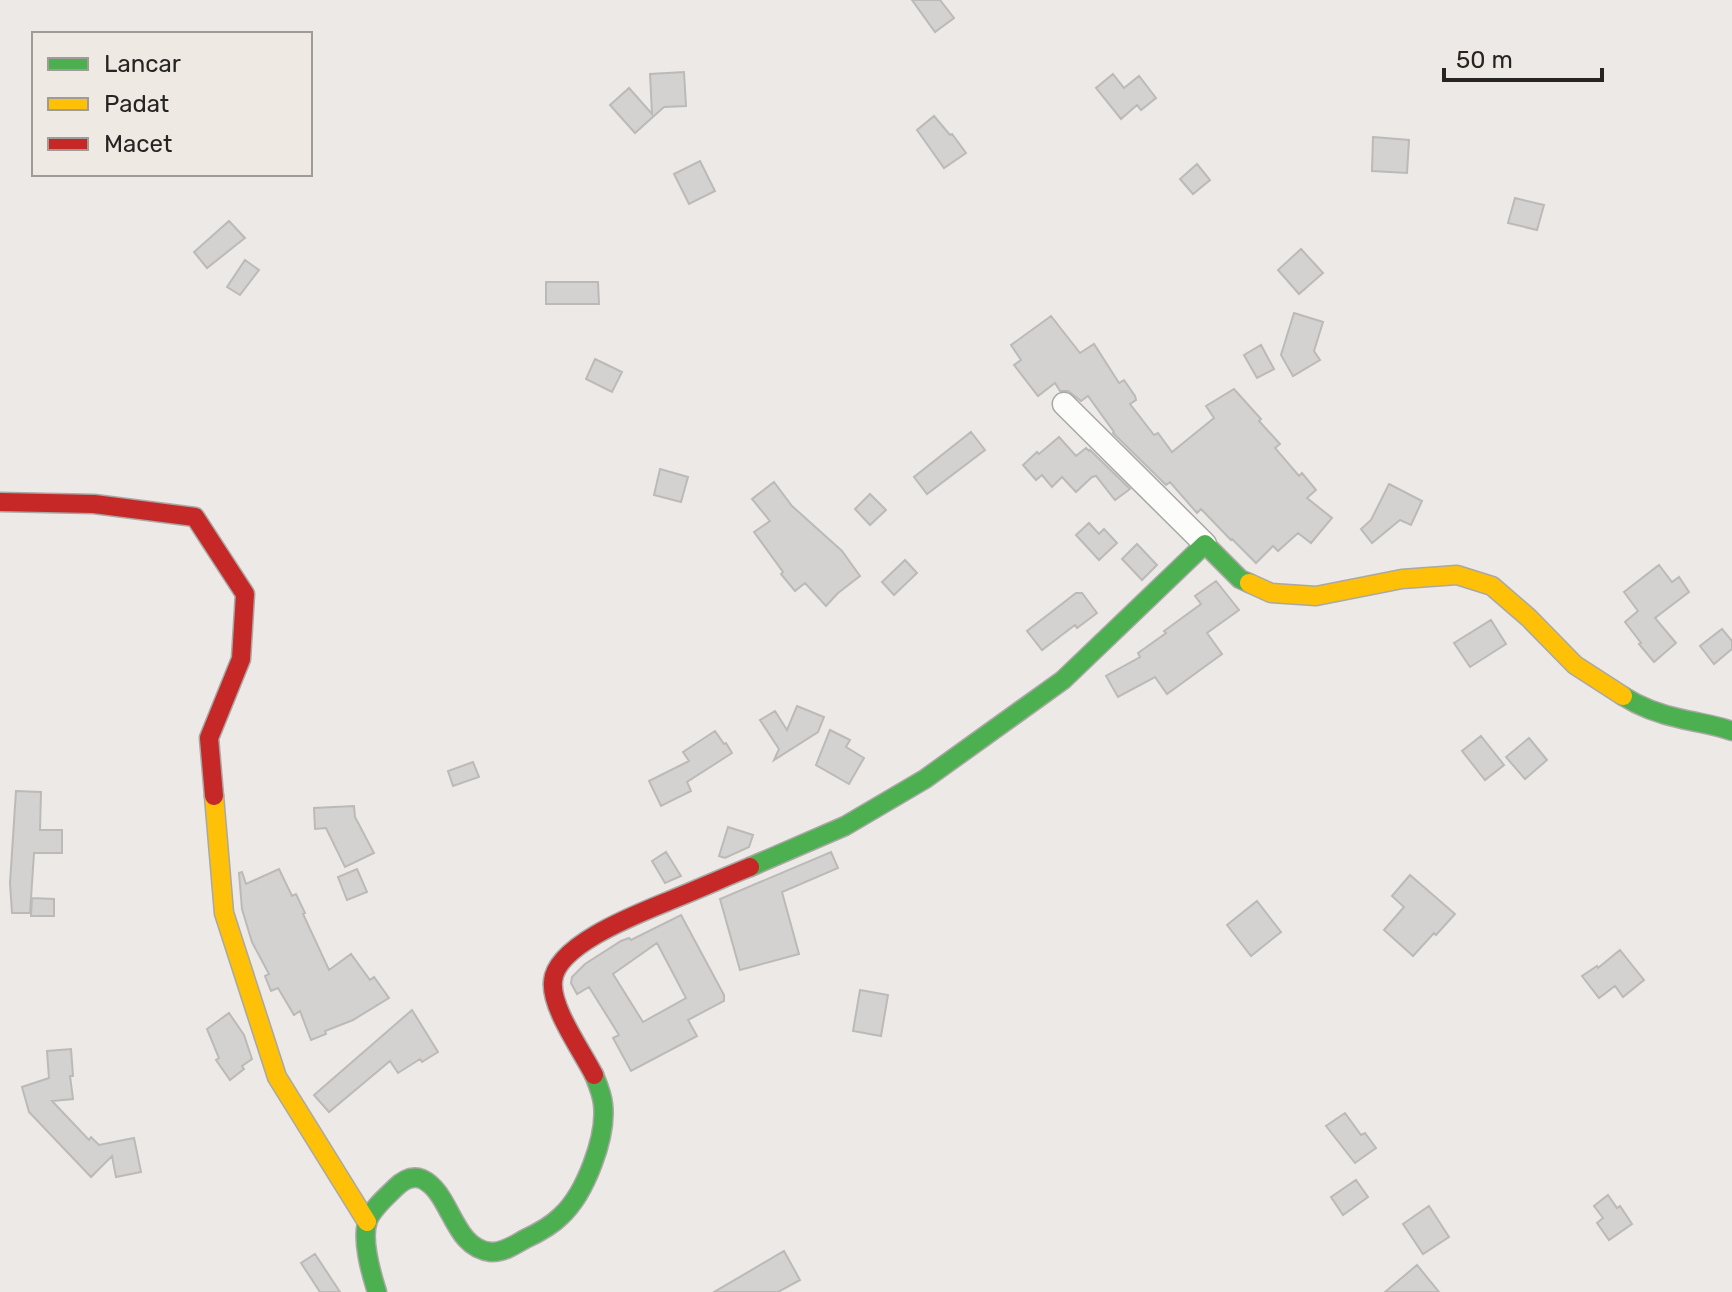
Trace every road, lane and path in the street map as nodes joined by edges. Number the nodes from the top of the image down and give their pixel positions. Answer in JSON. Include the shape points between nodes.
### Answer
{"nodes":[{"id":1,"x":1064,"y":404,"type":"dead end"},
{"id":2,"x":0,"y":502,"type":"edge"},
{"id":3,"x":1205,"y":544,"type":"junction"},
{"id":4,"x":1732,"y":731,"type":"edge"},
{"id":5,"x":367,"y":1222,"type":"junction"},
{"id":6,"x":377,"y":1292,"type":"edge"}],
"edges":[{"from":1,"to":3,"type":"street"},
{"from":2,"to":5,"type":"street","via":[[94,504],[195,517],[245,594],[241,659],[209,738],[224,913],[277,1077]]},
{"from":3,"to":4,"type":"street","via":[[1240,579],[1271,593],[1316,596],[1402,579],[1457,575],[1492,586],[1575,665],[1631,701]]},
{"from":3,"to":5,"type":"street","via":[[1063,680],[925,779],[845,826],[613,925],[565,959],[551,985],[554,1003],[593,1072],[603,1102],[600,1143],[584,1184],[561,1216],[509,1248],[479,1249],[455,1225],[435,1190],[418,1177],[397,1185]]},
{"from":5,"to":6,"type":"street","via":[[368,1260]]}]}
